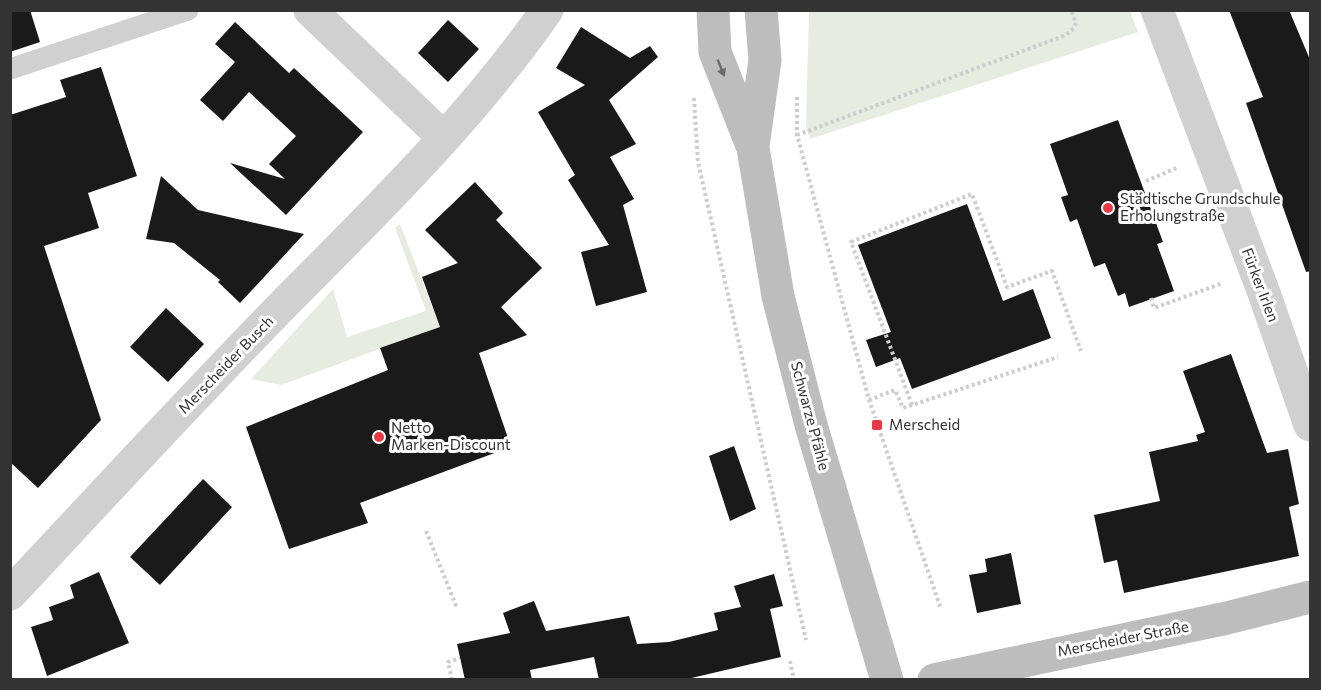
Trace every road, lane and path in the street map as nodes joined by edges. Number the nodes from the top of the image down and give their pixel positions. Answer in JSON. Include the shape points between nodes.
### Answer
{"nodes":[{"id":1,"x":188,"y":10,"type":"edge"},
{"id":2,"x":310,"y":10,"type":"edge"},
{"id":3,"x":547,"y":10,"type":"edge"},
{"id":4,"x":712,"y":10,"type":"edge"},
{"id":5,"x":761,"y":10,"type":"edge"},
{"id":6,"x":1071,"y":10,"type":"edge"},
{"id":7,"x":1157,"y":10,"type":"edge"},
{"id":8,"x":10,"y":69,"type":"edge"},
{"id":9,"x":797,"y":90,"type":"dead end"},
{"id":10,"x":796,"y":135,"type":"junction"},
{"id":11,"x":444,"y":138,"type":"junction"},
{"id":12,"x":753,"y":148,"type":"junction"},
{"id":13,"x":698,"y":162,"type":"dead end"},
{"id":14,"x":1255,"y":273,"type":"junction"},
{"id":15,"x":1151,"y":298,"type":"dead end"},
{"id":16,"x":1081,"y":351,"type":"dead end"},
{"id":17,"x":1058,"y":357,"type":"dead end"},
{"id":18,"x":869,"y":400,"type":"junction"},
{"id":19,"x":912,"y":405,"type":"junction"},
{"id":20,"x":1311,"y":425,"type":"edge"},
{"id":21,"x":426,"y":531,"type":"dead end"},
{"id":22,"x":10,"y":594,"type":"edge"},
{"id":23,"x":1311,"y":597,"type":"edge"},
{"id":24,"x":457,"y":608,"type":"dead end"},
{"id":25,"x":941,"y":609,"type":"dead end"},
{"id":26,"x":806,"y":640,"type":"dead end"},
{"id":27,"x":460,"y":658,"type":"dead end"},
{"id":28,"x":790,"y":661,"type":"dead end"},
{"id":29,"x":452,"y":680,"type":"edge"},
{"id":30,"x":794,"y":680,"type":"edge"},
{"id":31,"x":887,"y":680,"type":"edge"},
{"id":32,"x":934,"y":680,"type":"edge"}],
"edges":[{"from":1,"to":8,"type":"lane"},
{"from":2,"to":11,"type":"street"},
{"from":3,"to":11,"type":"street","name":"Merscheider Busch","via":[[526,41]]},
{"from":4,"to":12,"type":"main road","name":"Schwarze Pfähle","one_way":true,"via":[[715,52]]},
{"from":5,"to":12,"type":"main road","name":"Schwarze Pfähle","via":[[765,60]]},
{"from":6,"to":10,"type":"path","via":[[1076,23],[1066,35]]},
{"from":7,"to":14,"type":"street","name":"Fürker Irlen"},
{"from":9,"to":10,"type":"path"},
{"from":10,"to":18,"type":"path"},
{"from":11,"to":22,"type":"street","name":"Merscheider Busch","via":[[196,394]]},
{"from":12,"to":31,"type":"main road","name":"Schwarze Pfähle","via":[[778,296],[824,472]]},
{"from":13,"to":26,"type":"path"},
{"from":14,"to":15,"type":"path","via":[[1154,308]]},
{"from":14,"to":20,"type":"street","name":"Fürker Irlen"},
{"from":16,"to":19,"type":"path","via":[[1052,272],[1007,287],[972,194],[851,242]]},
{"from":17,"to":19,"type":"path"},
{"from":18,"to":19,"type":"path","via":[[895,390],[903,408]]},
{"from":18,"to":25,"type":"path"},
{"from":21,"to":24,"type":"path"},
{"from":23,"to":32,"type":"main road","name":"Merscheider Straße"},
{"from":27,"to":29,"type":"path","via":[[448,662]]},
{"from":28,"to":30,"type":"path"}]}
